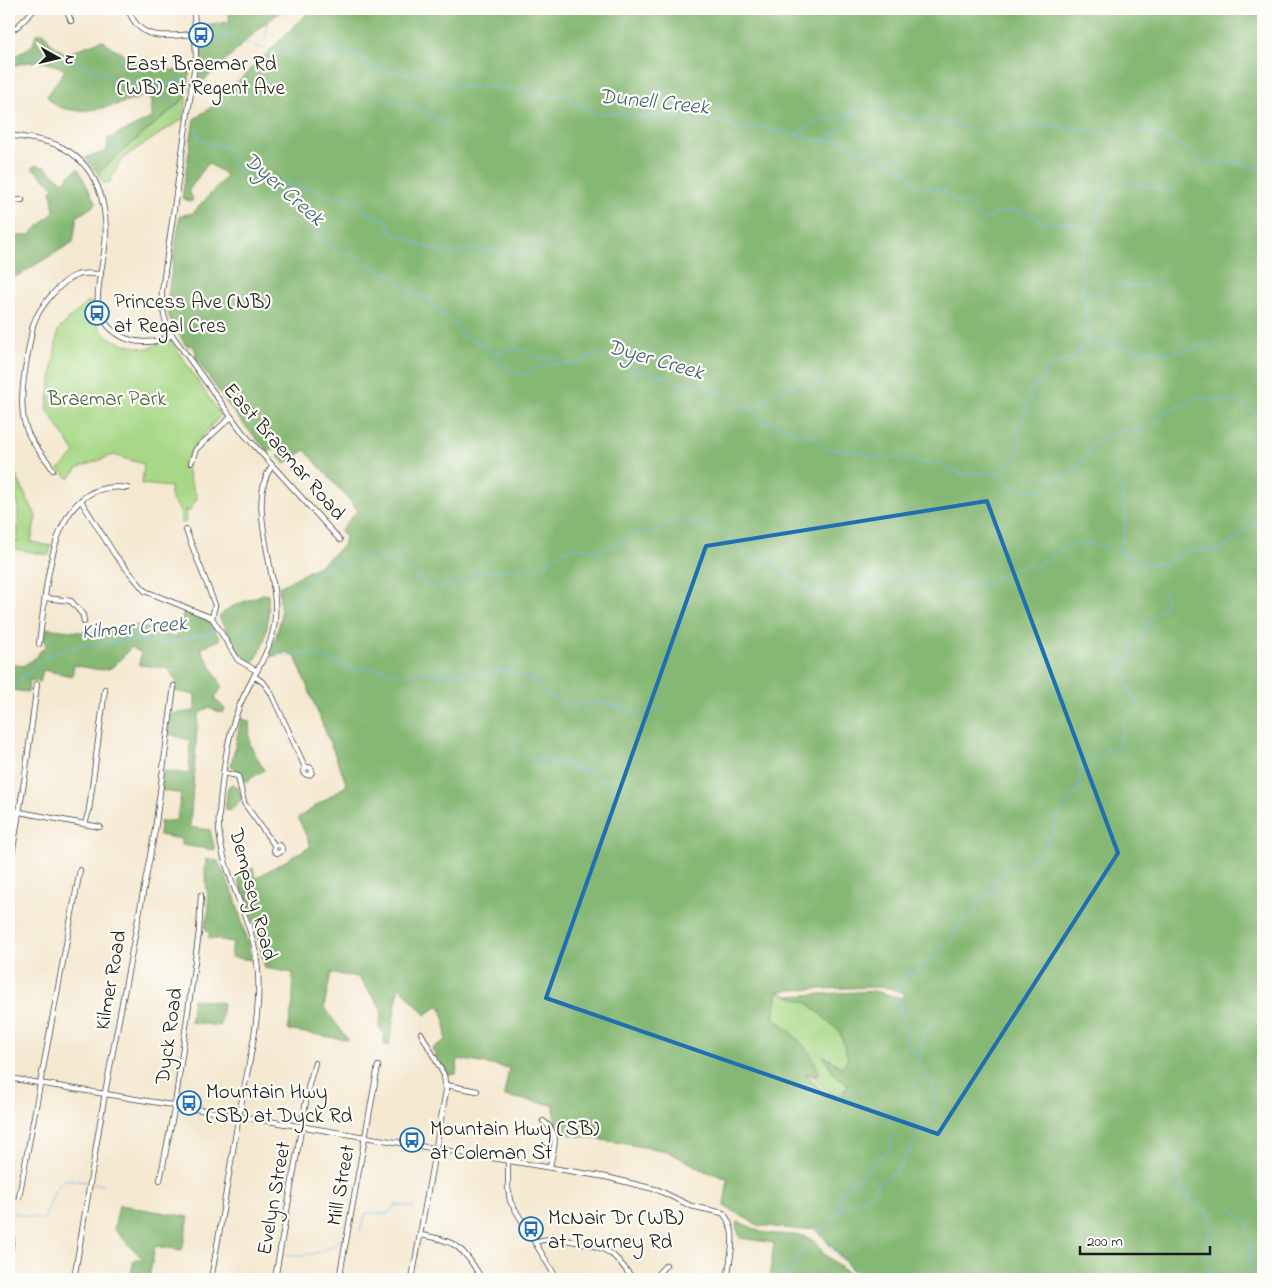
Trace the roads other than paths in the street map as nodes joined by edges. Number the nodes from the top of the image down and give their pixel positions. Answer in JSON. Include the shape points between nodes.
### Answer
{"nodes":[{"id":1,"x":35,"y":9,"type":"edge"},
{"id":2,"x":66,"y":9,"type":"edge"},
{"id":3,"x":128,"y":9,"type":"edge"},
{"id":4,"x":194,"y":9,"type":"edge"},
{"id":5,"x":71,"y":21,"type":"dead end"},
{"id":6,"x":9,"y":32,"type":"edge"},
{"id":7,"x":197,"y":34,"type":"junction"},
{"id":8,"x":9,"y":135,"type":"edge"},
{"id":9,"x":22,"y":200,"type":"dead end"},
{"id":10,"x":9,"y":201,"type":"edge"},
{"id":11,"x":101,"y":274,"type":"junction"},
{"id":12,"x":172,"y":335,"type":"junction"},
{"id":13,"x":231,"y":417,"type":"junction"},
{"id":14,"x":191,"y":463,"type":"dead end"},
{"id":15,"x":272,"y":466,"type":"junction"},
{"id":16,"x":53,"y":470,"type":"dead end"},
{"id":17,"x":127,"y":488,"type":"dead end"},
{"id":18,"x":81,"y":500,"type":"junction"},
{"id":19,"x":186,"y":530,"type":"dead end"},
{"id":20,"x":340,"y":540,"type":"dead end"},
{"id":21,"x":46,"y":598,"type":"junction"},
{"id":22,"x":212,"y":618,"type":"junction"},
{"id":23,"x":84,"y":622,"type":"dead end"},
{"id":24,"x":39,"y":644,"type":"dead end"},
{"id":25,"x":257,"y":671,"type":"junction"},
{"id":26,"x":254,"y":676,"type":"junction"},
{"id":27,"x":37,"y":684,"type":"dead end"},
{"id":28,"x":174,"y":686,"type":"dead end"},
{"id":29,"x":105,"y":689,"type":"dead end"},
{"id":30,"x":305,"y":767,"type":"dead end"},
{"id":31,"x":224,"y":773,"type":"junction"},
{"id":32,"x":9,"y":810,"type":"edge"},
{"id":33,"x":19,"y":812,"type":"junction"},
{"id":34,"x":85,"y":824,"type":"junction"},
{"id":35,"x":100,"y":827,"type":"dead end"},
{"id":36,"x":275,"y":846,"type":"dead end"},
{"id":37,"x":80,"y":870,"type":"dead end"},
{"id":38,"x":9,"y":873,"type":"edge"},
{"id":39,"x":201,"y":895,"type":"dead end"},
{"id":40,"x":421,"y":1032,"type":"dead end"},
{"id":41,"x":315,"y":1063,"type":"dead end"},
{"id":42,"x":378,"y":1066,"type":"dead end"},
{"id":43,"x":9,"y":1078,"type":"edge"},
{"id":44,"x":40,"y":1083,"type":"junction"},
{"id":45,"x":446,"y":1084,"type":"junction"},
{"id":46,"x":477,"y":1091,"type":"dead end"},
{"id":47,"x":105,"y":1093,"type":"junction"},
{"id":48,"x":174,"y":1105,"type":"junction"},
{"id":49,"x":239,"y":1116,"type":"junction"},
{"id":50,"x":543,"y":1121,"type":"dead end"},
{"id":51,"x":303,"y":1126,"type":"junction"},
{"id":52,"x":366,"y":1136,"type":"junction"},
{"id":53,"x":436,"y":1147,"type":"junction"},
{"id":54,"x":508,"y":1160,"type":"junction"},
{"id":55,"x":550,"y":1167,"type":"junction"},
{"id":56,"x":160,"y":1180,"type":"dead end"},
{"id":57,"x":19,"y":1197,"type":"dead end"},
{"id":58,"x":420,"y":1235,"type":"junction"},
{"id":59,"x":10,"y":1239,"type":"edge"},
{"id":60,"x":535,"y":1243,"type":"junction"},
{"id":61,"x":9,"y":1256,"type":"edge"},
{"id":62,"x":666,"y":1265,"type":"dead end"},
{"id":63,"x":728,"y":1275,"type":"dead end"},
{"id":64,"x":74,"y":1279,"type":"edge"},
{"id":65,"x":81,"y":1279,"type":"edge"},
{"id":66,"x":211,"y":1279,"type":"edge"},
{"id":67,"x":275,"y":1279,"type":"edge"},
{"id":68,"x":340,"y":1279,"type":"edge"},
{"id":69,"x":412,"y":1279,"type":"edge"},
{"id":70,"x":482,"y":1279,"type":"edge"},
{"id":71,"x":557,"y":1279,"type":"edge"},
{"id":72,"x":634,"y":1279,"type":"edge"},
{"id":73,"x":653,"y":1279,"type":"edge"}],
"edges":[{"from":1,"to":6,"type":"street"},
{"from":2,"to":5,"type":"street"},
{"from":3,"to":7,"type":"street","via":[[134,22],[146,33]]},
{"from":4,"to":7,"type":"street","name":"East Braemar Road"},
{"from":7,"to":12,"type":"street","name":"East Braemar Road","via":[[161,298]]},
{"from":8,"to":11,"type":"street","via":[[57,145],[92,174],[102,195],[106,219]]},
{"from":9,"to":10,"type":"street"},
{"from":11,"to":12,"type":"street","via":[[98,302],[102,318],[112,331],[124,339],[149,343]]},
{"from":11,"to":16,"type":"street","via":[[76,275],[44,303],[32,325],[22,401],[23,417],[29,436]]},
{"from":12,"to":13,"type":"street","name":"East Braemar Road"},
{"from":13,"to":14,"type":"street","via":[[196,450]]},
{"from":13,"to":15,"type":"street","name":"East Braemar Road"},
{"from":15,"to":20,"type":"street","name":"East Braemar Road"},
{"from":15,"to":25,"type":"street","name":"Dempsey Road","via":[[264,480],[261,498],[276,615],[271,640]]},
{"from":17,"to":18,"type":"street","via":[[98,488]]},
{"from":18,"to":21,"type":"street","via":[[60,530]]},
{"from":18,"to":22,"type":"street","via":[[115,556],[145,591]]},
{"from":19,"to":22,"type":"street","via":[[215,605]]},
{"from":21,"to":23,"type":"street","via":[[71,601],[83,615]]},
{"from":21,"to":24,"type":"street"},
{"from":22,"to":25,"type":"street","via":[[238,660]]},
{"from":25,"to":26,"type":"street","name":"Dempsey Road"},
{"from":26,"to":30,"type":"street","via":[[270,693]]},
{"from":26,"to":31,"type":"street","name":"Dempsey Road","via":[[235,720]]},
{"from":27,"to":33,"type":"street"},
{"from":28,"to":47,"type":"street","name":"Kilmer Road","via":[[155,830]]},
{"from":29,"to":34,"type":"street"},
{"from":31,"to":36,"type":"street","via":[[238,776],[244,803]]},
{"from":31,"to":49,"type":"street","name":"Dempsey Road","via":[[220,840],[254,939],[258,978],[257,1011]]},
{"from":32,"to":33,"type":"street"},
{"from":33,"to":34,"type":"street"},
{"from":33,"to":38,"type":"street"},
{"from":34,"to":35,"type":"street"},
{"from":37,"to":44,"type":"street"},
{"from":39,"to":48,"type":"street","name":"Dyck Road","via":[[199,932]]},
{"from":40,"to":45,"type":"street"},
{"from":41,"to":51,"type":"street","name":"Evelyn Street"},
{"from":42,"to":52,"type":"street","name":"Mill Street"},
{"from":43,"to":44,"type":"street"},
{"from":44,"to":47,"type":"street"},
{"from":44,"to":57,"type":"street"},
{"from":45,"to":46,"type":"street"},
{"from":45,"to":53,"type":"street"},
{"from":47,"to":48,"type":"street"},
{"from":47,"to":64,"type":"street","name":"Kilmer Road"},
{"from":48,"to":49,"type":"street"},
{"from":48,"to":56,"type":"street","name":"Dyck Road"},
{"from":49,"to":51,"type":"street"},
{"from":49,"to":66,"type":"street","name":"Dempsey Road"},
{"from":50,"to":55,"type":"street","via":[[555,1133]]},
{"from":51,"to":52,"type":"street"},
{"from":51,"to":67,"type":"street","name":"Evelyn Street"},
{"from":52,"to":53,"type":"street"},
{"from":52,"to":68,"type":"street","name":"Mill Street"},
{"from":53,"to":54,"type":"street"},
{"from":53,"to":58,"type":"street"},
{"from":54,"to":55,"type":"street"},
{"from":54,"to":60,"type":"street","via":[[510,1201]]},
{"from":55,"to":63,"type":"street","via":[[658,1190],[691,1206],[723,1213],[734,1235]]},
{"from":58,"to":69,"type":"street"},
{"from":58,"to":70,"type":"street","via":[[455,1244],[467,1255]]},
{"from":59,"to":61,"type":"street"},
{"from":60,"to":71,"type":"street"},
{"from":60,"to":72,"type":"street","via":[[552,1239],[599,1247],[616,1258]]},
{"from":62,"to":73,"type":"street"},
{"from":64,"to":65,"type":"street"}]}
